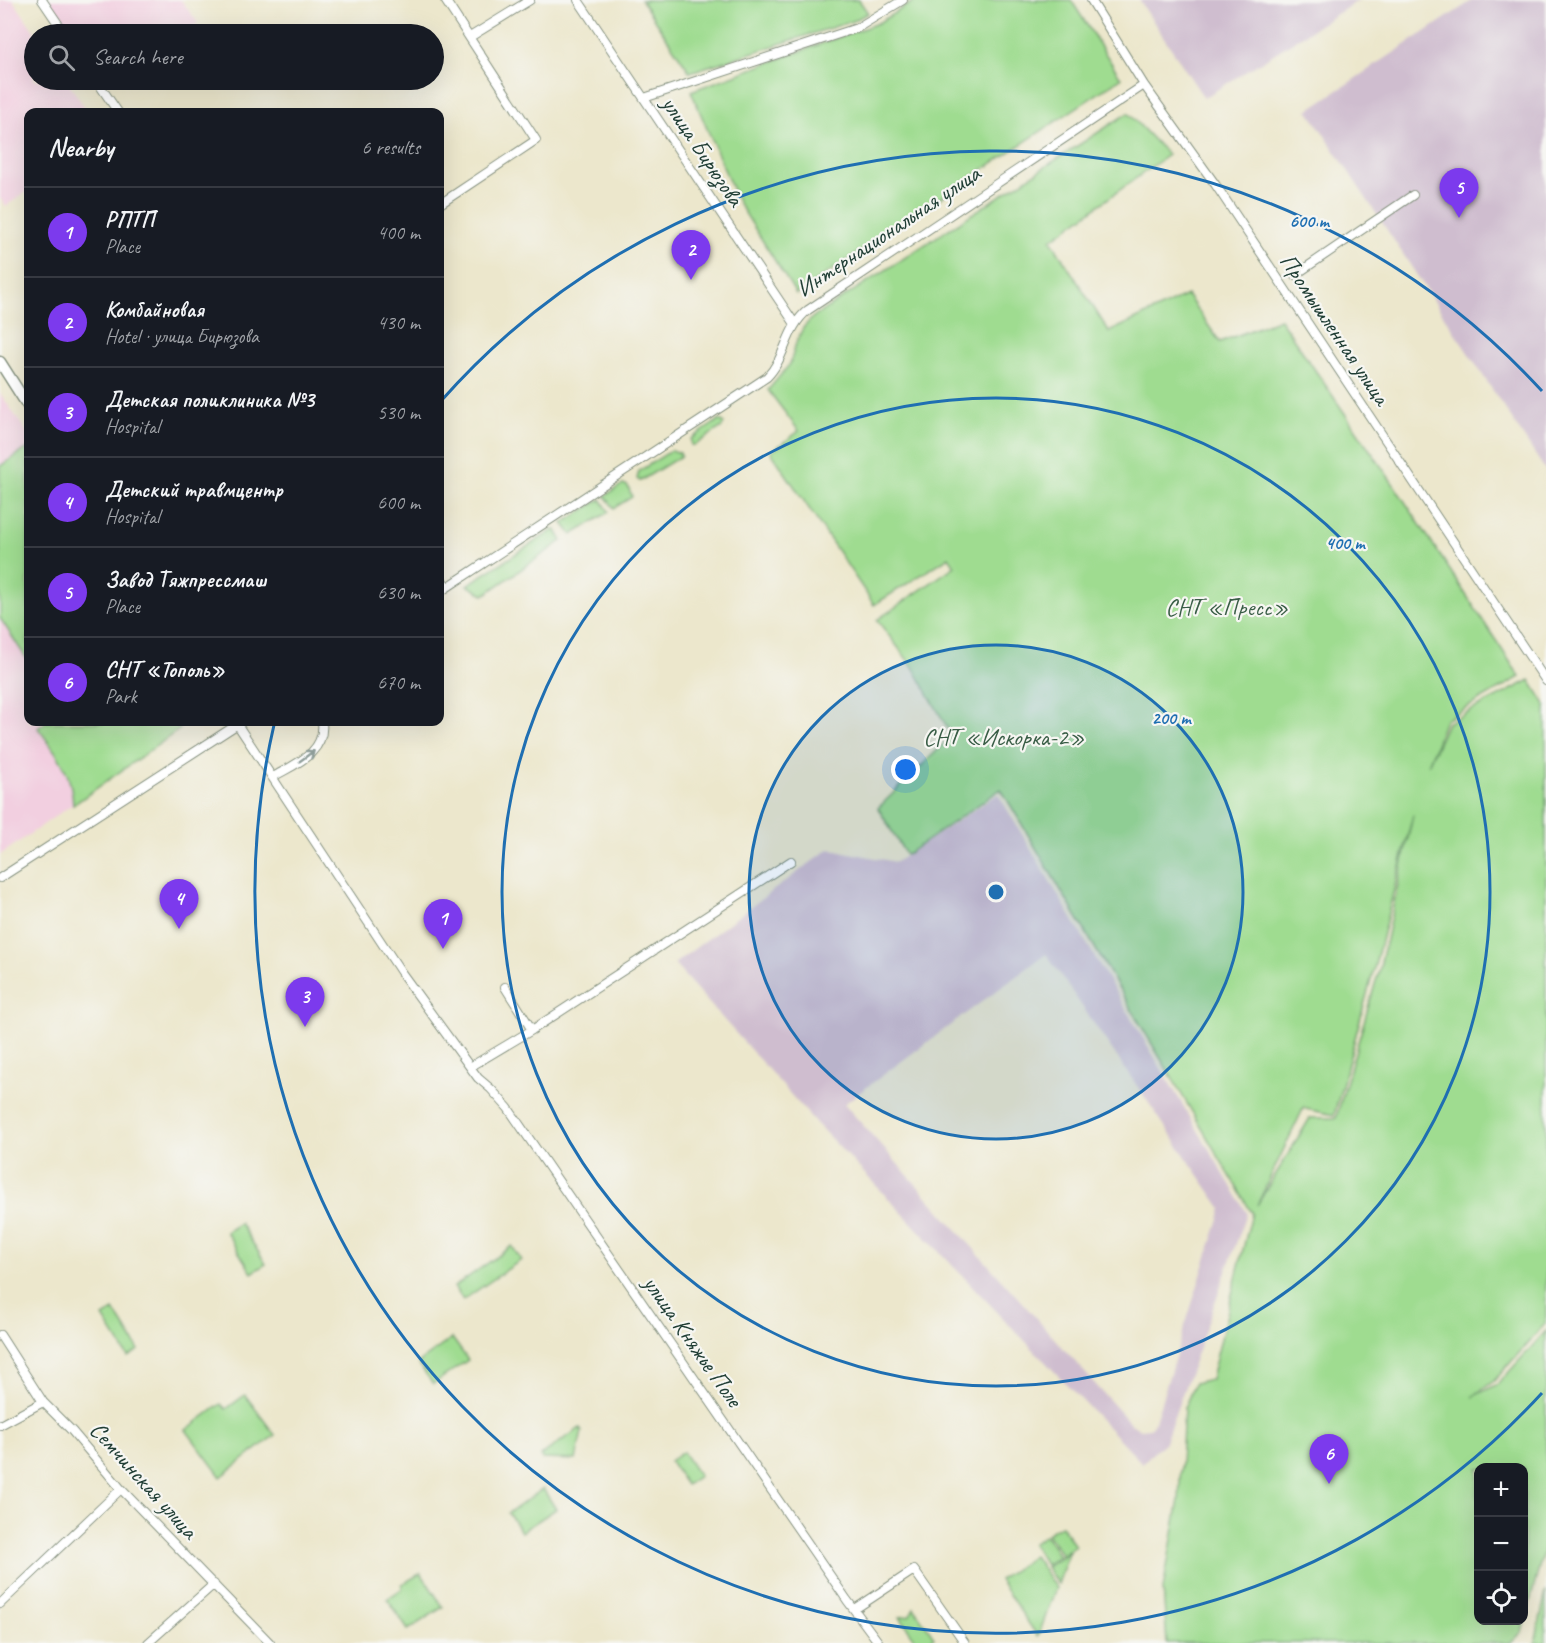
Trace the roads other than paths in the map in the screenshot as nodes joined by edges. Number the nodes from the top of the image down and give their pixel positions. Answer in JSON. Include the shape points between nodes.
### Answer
{"nodes":[{"id":1,"x":42,"y":0,"type":"edge"},
{"id":2,"x":445,"y":0,"type":"edge"},
{"id":3,"x":530,"y":0,"type":"edge"},
{"id":4,"x":578,"y":0,"type":"edge"},
{"id":5,"x":903,"y":0,"type":"edge"},
{"id":6,"x":1091,"y":0,"type":"edge"},
{"id":7,"x":58,"y":24,"type":"edge"},
{"id":8,"x":470,"y":38,"type":"junction"},
{"id":9,"x":1144,"y":85,"type":"junction"},
{"id":10,"x":103,"y":90,"type":"edge"},
{"id":11,"x":644,"y":98,"type":"junction"},
{"id":12,"x":115,"y":108,"type":"edge"},
{"id":13,"x":1413,"y":195,"type":"dead end"},
{"id":14,"x":444,"y":201,"type":"edge"},
{"id":15,"x":1295,"y":275,"type":"dead end"},
{"id":16,"x":795,"y":324,"type":"junction"},
{"id":17,"x":0,"y":362,"type":"edge"},
{"id":18,"x":24,"y":399,"type":"edge"},
{"id":19,"x":444,"y":588,"type":"edge"},
{"id":20,"x":1546,"y":681,"type":"edge"},
{"id":21,"x":232,"y":726,"type":"edge"},
{"id":22,"x":241,"y":726,"type":"edge"},
{"id":23,"x":322,"y":726,"type":"edge"},
{"id":24,"x":273,"y":777,"type":"junction"},
{"id":25,"x":791,"y":861,"type":"dead end"},
{"id":26,"x":0,"y":878,"type":"edge"},
{"id":27,"x":505,"y":987,"type":"dead end"},
{"id":28,"x":532,"y":1030,"type":"junction"},
{"id":29,"x":470,"y":1067,"type":"junction"},
{"id":30,"x":0,"y":1335,"type":"edge"},
{"id":31,"x":43,"y":1402,"type":"junction"},
{"id":32,"x":0,"y":1425,"type":"edge"},
{"id":33,"x":121,"y":1489,"type":"junction"},
{"id":34,"x":214,"y":1584,"type":"junction"},
{"id":35,"x":0,"y":1604,"type":"edge"},
{"id":36,"x":855,"y":1609,"type":"junction"},
{"id":37,"x":148,"y":1643,"type":"edge"},
{"id":38,"x":270,"y":1643,"type":"edge"},
{"id":39,"x":879,"y":1643,"type":"edge"},
{"id":40,"x":964,"y":1643,"type":"edge"}],
"edges":[{"from":1,"to":7,"type":"street"},
{"from":2,"to":8,"type":"street"},
{"from":3,"to":8,"type":"street"},
{"from":4,"to":11,"type":"street","name":"улица Бирюзова"},
{"from":5,"to":11,"type":"street","via":[[857,28]]},
{"from":6,"to":9,"type":"street","name":"Промышленная улица"},
{"from":8,"to":14,"type":"street","via":[[536,140]]},
{"from":9,"to":16,"type":"street","name":"Интернациональная улица","via":[[808,310]]},
{"from":9,"to":20,"type":"street","name":"Промышленная улица","via":[[1215,184]]},
{"from":10,"to":12,"type":"street"},
{"from":11,"to":16,"type":"street","name":"улица Бирюзова"},
{"from":13,"to":15,"type":"street"},
{"from":16,"to":19,"type":"street","name":"Интернациональная улица","via":[[778,363],[767,377]]},
{"from":17,"to":18,"type":"main road"},
{"from":21,"to":26,"type":"street"},
{"from":22,"to":24,"type":"street"},
{"from":24,"to":23,"type":"street","one_way":true,"via":[[317,748]]},
{"from":24,"to":29,"type":"street"},
{"from":25,"to":28,"type":"street"},
{"from":27,"to":28,"type":"street"},
{"from":28,"to":29,"type":"street"},
{"from":29,"to":36,"type":"street","name":"улица Княжье Поле","via":[[508,1108]]},
{"from":30,"to":31,"type":"street","name":"Семчинская улица"},
{"from":31,"to":32,"type":"street"},
{"from":31,"to":33,"type":"street","name":"Семчинская улица"},
{"from":33,"to":34,"type":"street","name":"Семчинская улица"},
{"from":33,"to":35,"type":"street"},
{"from":34,"to":37,"type":"street"},
{"from":34,"to":38,"type":"street","name":"Семчинская улица"},
{"from":36,"to":39,"type":"street","name":"улица Княжье Поле"},
{"from":36,"to":40,"type":"street","via":[[914,1570]]}]}
